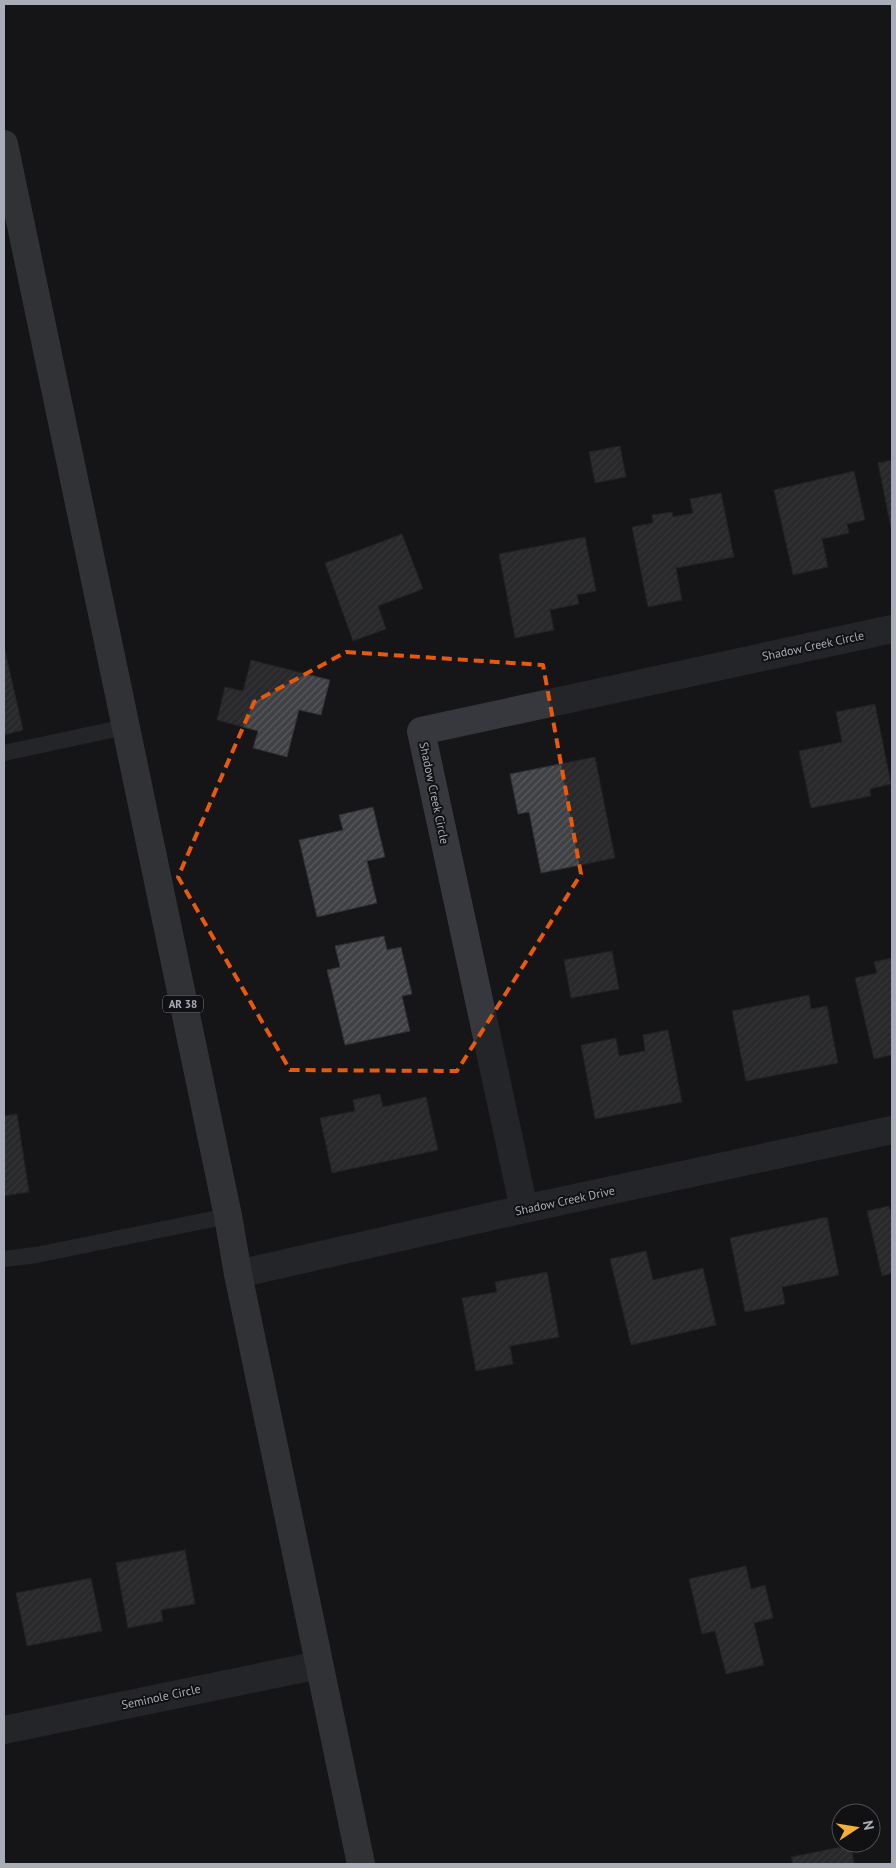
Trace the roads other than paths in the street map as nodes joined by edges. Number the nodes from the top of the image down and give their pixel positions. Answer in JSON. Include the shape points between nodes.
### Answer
{"nodes":[{"id":1,"x":4,"y":144,"type":"edge"},
{"id":2,"x":892,"y":629,"type":"edge"},
{"id":3,"x":125,"y":726,"type":"junction"},
{"id":4,"x":4,"y":753,"type":"edge"},
{"id":5,"x":892,"y":1130,"type":"edge"},
{"id":6,"x":524,"y":1209,"type":"junction"},
{"id":7,"x":228,"y":1216,"type":"junction"},
{"id":8,"x":4,"y":1259,"type":"edge"},
{"id":9,"x":238,"y":1274,"type":"junction"},
{"id":10,"x":319,"y":1664,"type":"junction"},
{"id":11,"x":4,"y":1730,"type":"edge"},
{"id":12,"x":361,"y":1864,"type":"edge"}],
"edges":[{"from":1,"to":3,"type":"main road","number":"AR 38"},
{"from":2,"to":6,"type":"street","name":"Shadow Creek Circle","via":[[421,731]]},
{"from":3,"to":4,"type":"lane"},
{"from":3,"to":7,"type":"main road","number":"AR 38"},
{"from":5,"to":6,"type":"street","name":"Shadow Creek Drive"},
{"from":6,"to":9,"type":"street","name":"Shadow Creek Drive"},
{"from":7,"to":8,"type":"lane"},
{"from":7,"to":9,"type":"main road","number":"AR 38"},
{"from":9,"to":10,"type":"main road","number":"AR 38"},
{"from":10,"to":11,"type":"street","name":"Seminole Circle"},
{"from":10,"to":12,"type":"main road","number":"AR 38"}]}
